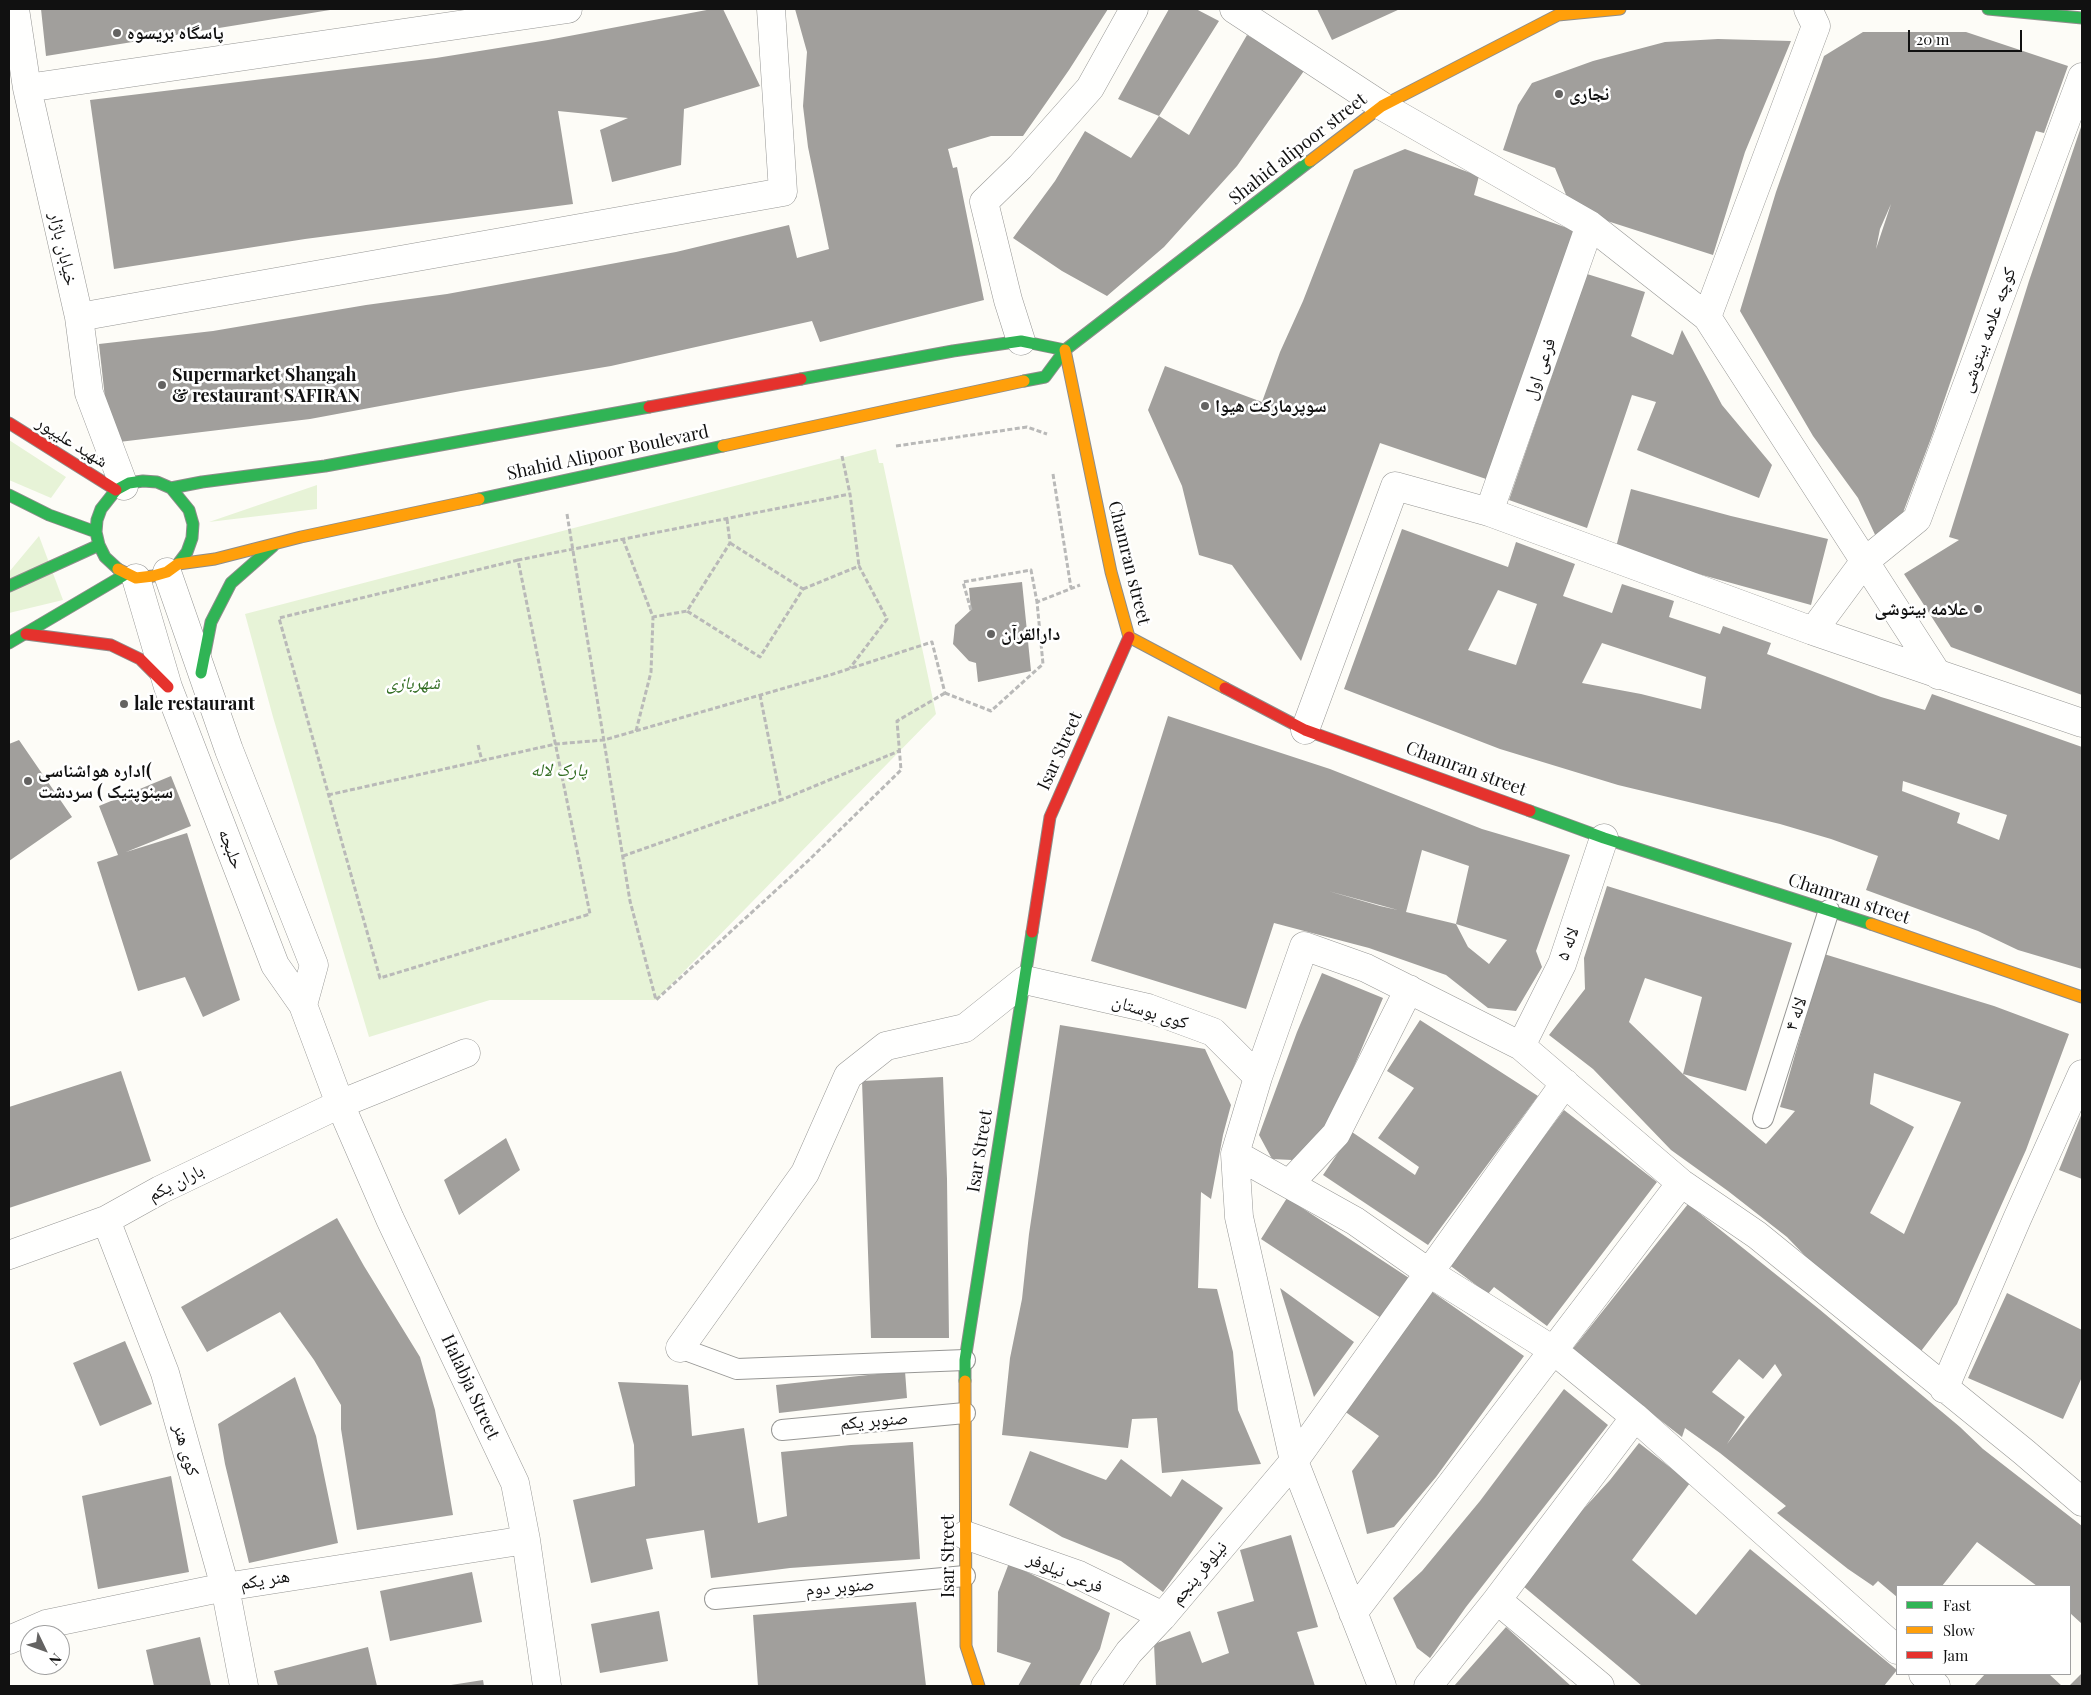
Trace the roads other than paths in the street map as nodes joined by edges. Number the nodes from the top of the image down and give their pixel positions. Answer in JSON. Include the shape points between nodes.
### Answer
{"nodes":[{"id":1,"x":15,"y":9,"type":"edge"},
{"id":2,"x":568,"y":9,"type":"edge"},
{"id":3,"x":771,"y":9,"type":"edge"},
{"id":4,"x":1134,"y":9,"type":"edge"},
{"id":5,"x":1234,"y":9,"type":"edge"},
{"id":6,"x":1620,"y":9,"type":"edge"},
{"id":7,"x":1808,"y":9,"type":"edge"},
{"id":8,"x":1988,"y":9,"type":"edge"},
{"id":9,"x":2082,"y":18,"type":"edge"},
{"id":10,"x":2082,"y":77,"type":"edge"},
{"id":11,"x":28,"y":88,"type":"junction"},
{"id":12,"x":1382,"y":106,"type":"junction"},
{"id":13,"x":1590,"y":225,"type":"junction"},
{"id":14,"x":78,"y":317,"type":"junction"},
{"id":15,"x":1708,"y":317,"type":"junction"},
{"id":16,"x":1021,"y":341,"type":"junction"},
{"id":17,"x":1065,"y":350,"type":"junction"},
{"id":18,"x":1044,"y":377,"type":"joint"},
{"id":19,"x":9,"y":423,"type":"edge"},
{"id":20,"x":120,"y":488,"type":"junction"},
{"id":21,"x":170,"y":488,"type":"junction"},
{"id":22,"x":9,"y":495,"type":"edge"},
{"id":23,"x":1489,"y":512,"type":"junction"},
{"id":24,"x":96,"y":532,"type":"junction"},
{"id":25,"x":274,"y":544,"type":"junction"},
{"id":26,"x":99,"y":545,"type":"junction"},
{"id":27,"x":1864,"y":562,"type":"junction"},
{"id":28,"x":173,"y":568,"type":"junction"},
{"id":29,"x":131,"y":576,"type":"junction"},
{"id":30,"x":9,"y":586,"type":"edge"},
{"id":31,"x":1813,"y":631,"type":"junction"},
{"id":32,"x":26,"y":634,"type":"junction"},
{"id":33,"x":1129,"y":637,"type":"junction"},
{"id":34,"x":9,"y":643,"type":"edge"},
{"id":35,"x":201,"y":673,"type":"junction"},
{"id":36,"x":1938,"y":675,"type":"junction"},
{"id":37,"x":168,"y":687,"type":"junction"},
{"id":38,"x":2082,"y":723,"type":"edge"},
{"id":39,"x":1305,"y":730,"type":"junction"},
{"id":40,"x":1604,"y":838,"type":"junction"},
{"id":41,"x":1829,"y":910,"type":"junction"},
{"id":42,"x":1025,"y":980,"type":"junction"},
{"id":43,"x":1409,"y":989,"type":"junction"},
{"id":44,"x":2082,"y":996,"type":"edge"},
{"id":45,"x":304,"y":1006,"type":"junction"},
{"id":46,"x":1521,"y":1046,"type":"junction"},
{"id":47,"x":466,"y":1053,"type":"dead end"},
{"id":48,"x":2082,"y":1074,"type":"edge"},
{"id":49,"x":1258,"y":1077,"type":"junction"},
{"id":50,"x":1565,"y":1084,"type":"junction"},
{"id":51,"x":340,"y":1104,"type":"junction"},
{"id":52,"x":1763,"y":1118,"type":"dead end"},
{"id":53,"x":1235,"y":1154,"type":"junction"},
{"id":54,"x":1290,"y":1183,"type":"junction"},
{"id":55,"x":1681,"y":1183,"type":"junction"},
{"id":56,"x":106,"y":1220,"type":"junction"},
{"id":57,"x":9,"y":1255,"type":"edge"},
{"id":58,"x":1428,"y":1272,"type":"junction"},
{"id":59,"x":680,"y":1348,"type":"joint"},
{"id":60,"x":1553,"y":1350,"type":"junction"},
{"id":61,"x":965,"y":1360,"type":"junction"},
{"id":62,"x":1944,"y":1388,"type":"junction"},
{"id":63,"x":965,"y":1413,"type":"junction"},
{"id":64,"x":1636,"y":1417,"type":"junction"},
{"id":65,"x":782,"y":1430,"type":"dead end"},
{"id":66,"x":1294,"y":1460,"type":"junction"},
{"id":67,"x":2082,"y":1502,"type":"edge"},
{"id":68,"x":965,"y":1535,"type":"junction"},
{"id":69,"x":526,"y":1540,"type":"junction"},
{"id":70,"x":965,"y":1576,"type":"junction"},
{"id":71,"x":224,"y":1587,"type":"junction"},
{"id":72,"x":715,"y":1599,"type":"dead end"},
{"id":73,"x":1497,"y":1600,"type":"junction"},
{"id":74,"x":1353,"y":1613,"type":"junction"},
{"id":75,"x":1163,"y":1616,"type":"junction"},
{"id":76,"x":9,"y":1640,"type":"edge"},
{"id":77,"x":1896,"y":1649,"type":"edge"},
{"id":78,"x":1924,"y":1675,"type":"edge"},
{"id":79,"x":244,"y":1686,"type":"edge"},
{"id":80,"x":547,"y":1686,"type":"edge"},
{"id":81,"x":978,"y":1686,"type":"edge"},
{"id":82,"x":1105,"y":1686,"type":"edge"},
{"id":83,"x":1382,"y":1686,"type":"edge"},
{"id":84,"x":1428,"y":1686,"type":"edge"},
{"id":85,"x":1600,"y":1686,"type":"edge"},
{"id":86,"x":1936,"y":1686,"type":"edge"}],
"edges":[{"from":1,"to":11,"type":"street","name":"خیابان باژار"},
{"from":2,"to":11,"type":"street"},
{"from":3,"to":14,"type":"street","via":[[782,192]]},
{"from":4,"to":16,"type":"street","via":[[1090,88],[1020,168],[984,202]]},
{"from":5,"to":12,"type":"street"},
{"from":6,"to":12,"type":"main road","name":"Shahid alipoor street","via":[[1558,15]]},
{"from":7,"to":15,"type":"street","via":[[1816,26]]},
{"from":8,"to":9,"type":"main road"},
{"from":10,"to":27,"type":"street","name":"کوچه علامه بیتوشی","via":[[1917,519]]},
{"from":11,"to":14,"type":"street","name":"خیابان باژار"},
{"from":12,"to":13,"type":"street"},
{"from":12,"to":17,"type":"main road","name":"Shahid alipoor street"},
{"from":13,"to":15,"type":"street"},
{"from":13,"to":23,"type":"street","name":"فرعی اول"},
{"from":14,"to":20,"type":"street","name":"خیابان باژار","via":[[89,393]]},
{"from":15,"to":27,"type":"street"},
{"from":16,"to":17,"type":"main road"},
{"from":16,"to":21,"type":"main road","name":"Shahid Alipoor Boulevard","via":[[325,466]]},
{"from":17,"to":18,"type":"main road","name":"Shahid alipoor street"},
{"from":17,"to":33,"type":"main road","name":"Chamran street","via":[[1111,572]]},
{"from":18,"to":25,"type":"main road","name":"Shahid Alipoor Boulevard"},
{"from":19,"to":20,"type":"main road","name":"شهید علیپور"},
{"from":20,"to":21,"type":"main road","via":[[143,481],[157,482]]},
{"from":20,"to":24,"type":"main road","via":[[101,509]]},
{"from":21,"to":28,"type":"main road","via":[[189,510],[193,524],[187,552]]},
{"from":22,"to":24,"type":"main road","via":[[49,515]]},
{"from":23,"to":31,"type":"street"},
{"from":23,"to":39,"type":"street","via":[[1394,486]]},
{"from":24,"to":26,"type":"main road"},
{"from":25,"to":28,"type":"main road","name":"Shahid Alipoor Boulevard"},
{"from":25,"to":35,"type":"main road","via":[[231,584],[211,622]]},
{"from":26,"to":29,"type":"main road","via":[[114,567]]},
{"from":26,"to":30,"type":"main road"},
{"from":27,"to":31,"type":"street","name":"کوچه علامه بیتوشی"},
{"from":27,"to":36,"type":"street"},
{"from":28,"to":29,"type":"main road","via":[[153,576]]},
{"from":28,"to":35,"type":"street"},
{"from":29,"to":32,"type":"main road"},
{"from":29,"to":37,"type":"street","name":"حلبجه"},
{"from":31,"to":36,"type":"street"},
{"from":32,"to":34,"type":"main road"},
{"from":32,"to":37,"type":"main road","via":[[111,645],[140,659]]},
{"from":33,"to":39,"type":"main road","name":"Chamran street"},
{"from":33,"to":42,"type":"main road","name":"Isar Street","via":[[1050,816]]},
{"from":35,"to":45,"type":"street","via":[[314,965]]},
{"from":36,"to":38,"type":"street"},
{"from":37,"to":45,"type":"street","name":"حلبجه","via":[[275,965]]},
{"from":39,"to":40,"type":"main road","name":"Chamran street"},
{"from":40,"to":41,"type":"main road","name":"Chamran street"},
{"from":40,"to":46,"type":"street","name":"لاله ۵","via":[[1562,964]]},
{"from":41,"to":44,"type":"main road","name":"Chamran street"},
{"from":41,"to":52,"type":"lane","name":"لاله ۴"},
{"from":42,"to":49,"type":"street","name":"کوی بوستان","via":[[1148,1008],[1213,1032]]},
{"from":42,"to":59,"type":"street","via":[[965,1028],[886,1046],[848,1076],[805,1173]]},
{"from":42,"to":61,"type":"main road","name":"Isar Street"},
{"from":43,"to":46,"type":"street"},
{"from":43,"to":49,"type":"street","via":[[1366,968],[1304,946]]},
{"from":43,"to":54,"type":"street","via":[[1336,1134]]},
{"from":45,"to":51,"type":"street","name":"حلبجه"},
{"from":46,"to":50,"type":"street"},
{"from":47,"to":51,"type":"street","name":"باران یکم"},
{"from":48,"to":62,"type":"street"},
{"from":49,"to":53,"type":"street"},
{"from":50,"to":55,"type":"street"},
{"from":50,"to":58,"type":"street","name":"نیلوفر پنجم"},
{"from":51,"to":56,"type":"street","name":"باران یکم","via":[[160,1190]]},
{"from":51,"to":69,"type":"street","name":"Halabja Street","via":[[390,1219],[515,1483]]},
{"from":53,"to":54,"type":"street"},
{"from":53,"to":66,"type":"street","via":[[1239,1217]]},
{"from":54,"to":58,"type":"street","via":[[1355,1220]]},
{"from":55,"to":60,"type":"street"},
{"from":55,"to":62,"type":"street","via":[[1757,1235]]},
{"from":56,"to":57,"type":"street","name":"باران یکم"},
{"from":56,"to":71,"type":"street","name":"کوی هنر","via":[[164,1373]]},
{"from":58,"to":60,"type":"street"},
{"from":58,"to":66,"type":"street","name":"نیلوفر پنجم"},
{"from":59,"to":61,"type":"lane","via":[[737,1369]]},
{"from":60,"to":64,"type":"street"},
{"from":60,"to":74,"type":"street"},
{"from":61,"to":63,"type":"main road","name":"Isar Street"},
{"from":62,"to":67,"type":"street"},
{"from":63,"to":65,"type":"lane","name":"صنوبر یکم"},
{"from":63,"to":68,"type":"main road","name":"Isar Street"},
{"from":64,"to":73,"type":"street"},
{"from":64,"to":77,"type":"street"},
{"from":66,"to":74,"type":"street"},
{"from":66,"to":75,"type":"street","name":"نیلوفر پنجم"},
{"from":68,"to":70,"type":"main road","name":"Isar Street"},
{"from":68,"to":75,"type":"street","name":"فرعی نیلوفر","via":[[1079,1575]]},
{"from":69,"to":71,"type":"street","name":"هنر یکم"},
{"from":69,"to":80,"type":"street","name":"Halabja Street"},
{"from":70,"to":72,"type":"lane","name":"صنوبر دوم"},
{"from":70,"to":81,"type":"main road","name":"Isar Street","via":[[966,1646]]},
{"from":71,"to":76,"type":"street","name":"هنر یکم","via":[[46,1624]]},
{"from":71,"to":79,"type":"street","name":"کوی هنر"},
{"from":73,"to":84,"type":"street"},
{"from":73,"to":85,"type":"street"},
{"from":74,"to":83,"type":"street"},
{"from":75,"to":82,"type":"street","name":"نیلوفر پنجم","via":[[1129,1652]]},
{"from":78,"to":86,"type":"street"}]}
